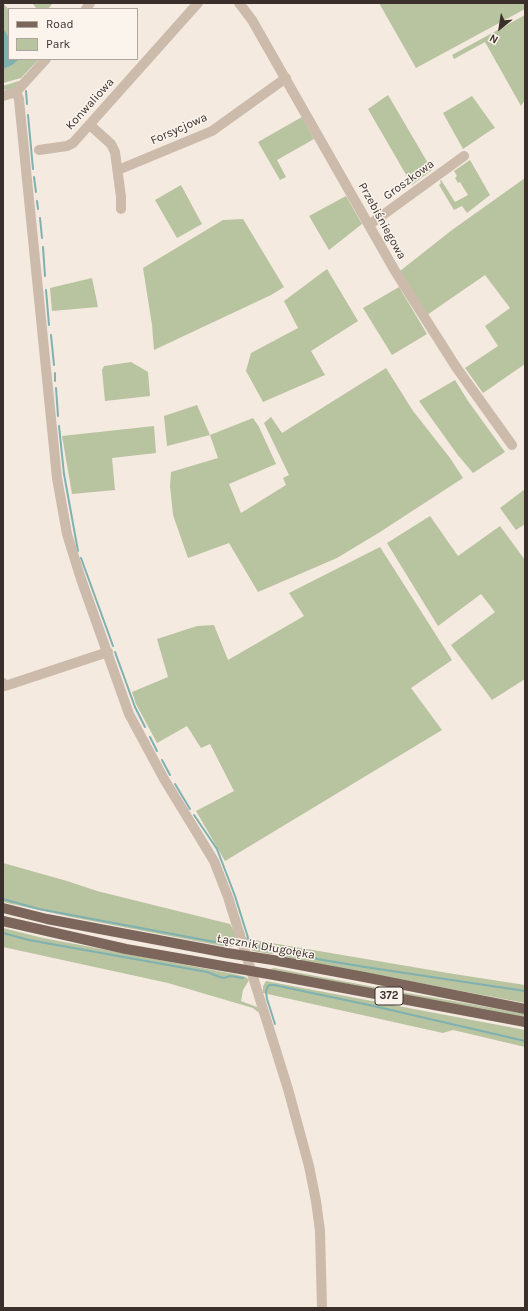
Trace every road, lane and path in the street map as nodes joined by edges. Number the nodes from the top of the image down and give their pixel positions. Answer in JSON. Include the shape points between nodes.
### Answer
{"nodes":[{"id":1,"x":198,"y":3,"type":"edge"},
{"id":2,"x":239,"y":3,"type":"edge"},
{"id":3,"x":45,"y":60,"type":"edge"},
{"id":4,"x":286,"y":78,"type":"junction"},
{"id":5,"x":16,"y":92,"type":"junction"},
{"id":6,"x":3,"y":96,"type":"edge"},
{"id":7,"x":90,"y":125,"type":"junction"},
{"id":8,"x":39,"y":150,"type":"dead end"},
{"id":9,"x":464,"y":156,"type":"dead end"},
{"id":10,"x":118,"y":170,"type":"junction"},
{"id":11,"x":121,"y":209,"type":"dead end"},
{"id":12,"x":369,"y":226,"type":"junction"},
{"id":13,"x":512,"y":445,"type":"dead end"},
{"id":14,"x":108,"y":652,"type":"junction"},
{"id":15,"x":3,"y":683,"type":"edge"},
{"id":16,"x":3,"y":908,"type":"edge"},
{"id":17,"x":3,"y":921,"type":"edge"},
{"id":18,"x":246,"y":956,"type":"junction"},
{"id":19,"x":252,"y":971,"type":"junction"},
{"id":20,"x":525,"y":1009,"type":"edge"},
{"id":21,"x":525,"y":1022,"type":"edge"},
{"id":22,"x":322,"y":1308,"type":"edge"}],
"edges":[{"from":1,"to":7,"type":"street","name":"Konwaliowa"},
{"from":2,"to":4,"type":"street","name":"Przebiśniegowa","via":[[249,14]]},
{"from":3,"to":5,"type":"street"},
{"from":4,"to":10,"type":"street","name":"Forsycjowa","via":[[212,131]]},
{"from":4,"to":12,"type":"street","name":"Przebiśniegowa"},
{"from":5,"to":6,"type":"street"},
{"from":5,"to":14,"type":"street","via":[[19,99],[57,478],[67,534]]},
{"from":7,"to":8,"type":"street","name":"Konwaliowa","via":[[67,146]]},
{"from":7,"to":10,"type":"street","via":[[111,144]]},
{"from":9,"to":12,"type":"street","name":"Groszkowa"},
{"from":10,"to":11,"type":"street"},
{"from":12,"to":13,"type":"street","name":"Przebiśniegowa","via":[[456,367]]},
{"from":14,"to":15,"type":"street","via":[[5,686]]},
{"from":14,"to":18,"type":"street","via":[[129,714],[164,779],[214,861]]},
{"from":16,"to":18,"type":"main road","name":"Łącznik Długołęka","number":"372","via":[[62,922]]},
{"from":17,"to":19,"type":"main road","number":"372","via":[[119,947]]},
{"from":18,"to":19,"type":"street"},
{"from":18,"to":20,"type":"main road","name":"Łącznik Długołęka","number":"372"},
{"from":19,"to":21,"type":"main road","number":"372"},
{"from":19,"to":22,"type":"street","via":[[309,1166],[320,1231]]}]}
